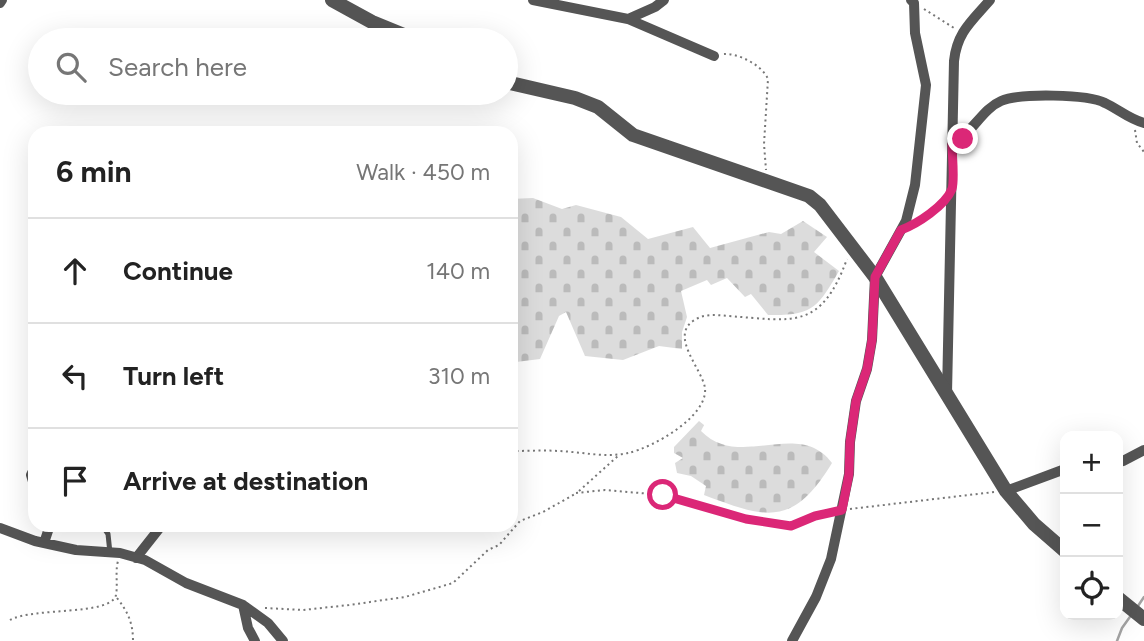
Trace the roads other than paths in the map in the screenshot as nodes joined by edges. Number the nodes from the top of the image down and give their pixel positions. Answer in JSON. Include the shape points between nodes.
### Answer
{"nodes":[{"id":1,"x":332,"y":0,"type":"edge"},
{"id":2,"x":533,"y":0,"type":"edge"},
{"id":3,"x":664,"y":0,"type":"edge"},
{"id":4,"x":990,"y":0,"type":"edge"},
{"id":5,"x":912,"y":1,"type":"edge"},
{"id":6,"x":628,"y":19,"type":"junction"},
{"id":7,"x":387,"y":28,"type":"edge"},
{"id":8,"x":714,"y":56,"type":"road end"},
{"id":9,"x":518,"y":85,"type":"edge"},
{"id":10,"x":1138,"y":121,"type":"edge"},
{"id":11,"x":952,"y":144,"type":"junction"},
{"id":12,"x":875,"y":277,"type":"junction"},
{"id":13,"x":947,"y":394,"type":"junction"},
{"id":14,"x":1144,"y":450,"type":"edge"},
{"id":15,"x":1123,"y":461,"type":"edge"},
{"id":16,"x":1060,"y":471,"type":"edge"},
{"id":17,"x":1006,"y":491,"type":"junction"},
{"id":18,"x":0,"y":528,"type":"edge"},
{"id":19,"x":48,"y":532,"type":"edge"},
{"id":20,"x":107,"y":532,"type":"edge"},
{"id":21,"x":156,"y":532,"type":"edge"},
{"id":22,"x":44,"y":543,"type":"junction"},
{"id":23,"x":1060,"y":547,"type":"edge"},
{"id":24,"x":115,"y":553,"type":"junction"},
{"id":25,"x":136,"y":558,"type":"junction"},
{"id":26,"x":245,"y":606,"type":"junction"},
{"id":27,"x":255,"y":641,"type":"edge"},
{"id":28,"x":283,"y":641,"type":"edge"},
{"id":29,"x":792,"y":641,"type":"edge"}],
"edges":[{"from":1,"to":7,"type":"street"},
{"from":2,"to":6,"type":"street"},
{"from":3,"to":6,"type":"street"},
{"from":4,"to":11,"type":"street","via":[[956,44]]},
{"from":5,"to":12,"type":"street","via":[[926,85],[915,185],[906,221]]},
{"from":6,"to":8,"type":"street"},
{"from":9,"to":12,"type":"street","via":[[575,98],[598,107],[633,135],[809,196]]},
{"from":10,"to":11,"type":"street","via":[[1103,101],[1037,96],[1001,101]]},
{"from":11,"to":13,"type":"street"},
{"from":12,"to":13,"type":"street"},
{"from":12,"to":29,"type":"street","via":[[872,340],[856,401],[849,474],[831,559]]},
{"from":13,"to":17,"type":"street"},
{"from":14,"to":15,"type":"street"},
{"from":16,"to":17,"type":"street"},
{"from":17,"to":23,"type":"street"},
{"from":18,"to":22,"type":"street"},
{"from":19,"to":22,"type":"street"},
{"from":20,"to":24,"type":"lane"},
{"from":21,"to":25,"type":"street"},
{"from":22,"to":24,"type":"street"},
{"from":24,"to":25,"type":"street"},
{"from":25,"to":26,"type":"street"},
{"from":26,"to":27,"type":"street"},
{"from":26,"to":28,"type":"street"}]}
